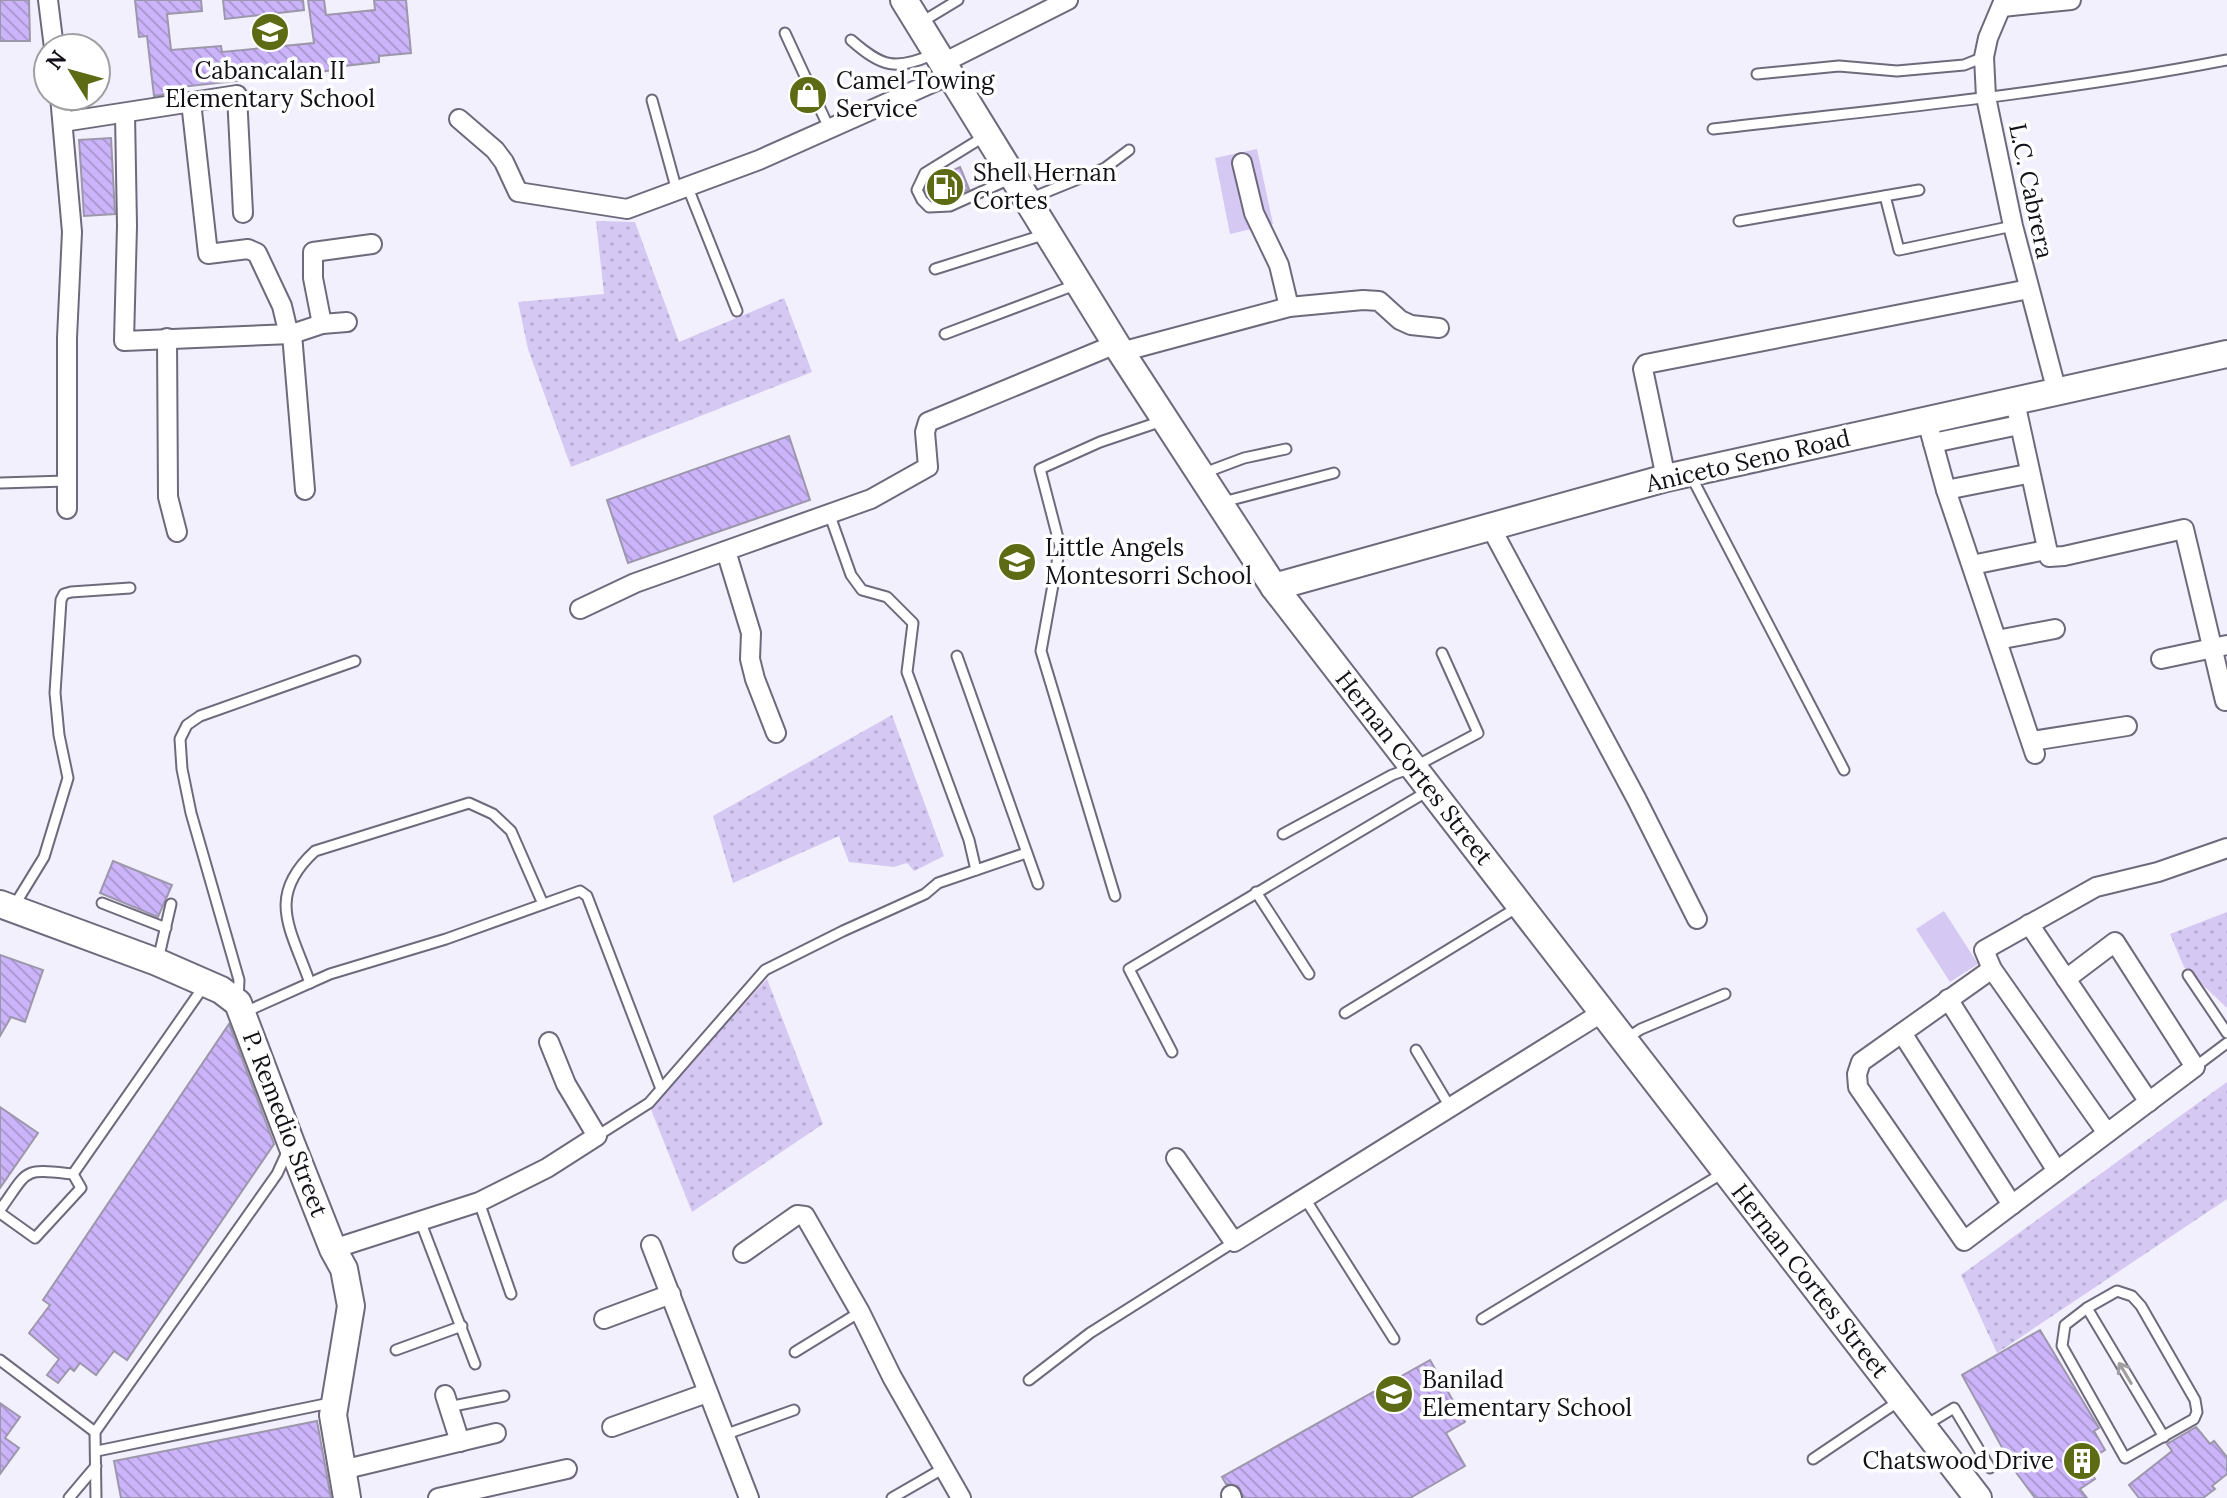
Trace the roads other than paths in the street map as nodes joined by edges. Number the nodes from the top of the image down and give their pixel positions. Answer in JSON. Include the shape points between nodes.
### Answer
{"nodes":[{"id":1,"x":48,"y":0,"type":"edge"},
{"id":2,"x":904,"y":0,"type":"edge"},
{"id":3,"x":958,"y":0,"type":"edge"},
{"id":4,"x":1068,"y":0,"type":"edge"},
{"id":5,"x":2071,"y":0,"type":"edge"},
{"id":6,"x":2003,"y":4,"type":"edge"},
{"id":7,"x":918,"y":24,"type":"junction"},
{"id":8,"x":52,"y":32,"type":"edge"},
{"id":9,"x":785,"y":33,"type":"dead end"},
{"id":10,"x":851,"y":40,"type":"dead end"},
{"id":11,"x":1984,"y":57,"type":"junction"},
{"id":12,"x":2227,"y":60,"type":"edge"},
{"id":13,"x":943,"y":64,"type":"junction"},
{"id":14,"x":1757,"y":74,"type":"dead end"},
{"id":15,"x":1986,"y":97,"type":"junction"},
{"id":16,"x":652,"y":100,"type":"dead end"},
{"id":17,"x":191,"y":102,"type":"junction"},
{"id":18,"x":62,"y":112,"type":"edge"},
{"id":19,"x":125,"y":114,"type":"junction"},
{"id":20,"x":459,"y":119,"type":"dead end"},
{"id":21,"x":63,"y":122,"type":"junction"},
{"id":22,"x":829,"y":128,"type":"junction"},
{"id":23,"x":1713,"y":129,"type":"dead end"},
{"id":24,"x":986,"y":135,"type":"junction"},
{"id":25,"x":1129,"y":150,"type":"dead end"},
{"id":26,"x":1242,"y":163,"type":"dead end"},
{"id":27,"x":1012,"y":178,"type":"junction"},
{"id":28,"x":683,"y":190,"type":"junction"},
{"id":29,"x":1919,"y":190,"type":"dead end"},
{"id":30,"x":1885,"y":196,"type":"junction"},
{"id":31,"x":1026,"y":200,"type":"junction"},
{"id":32,"x":243,"y":213,"type":"dead end"},
{"id":33,"x":1739,"y":221,"type":"dead end"},
{"id":34,"x":2013,"y":226,"type":"junction"},
{"id":35,"x":1046,"y":234,"type":"junction"},
{"id":36,"x":372,"y":244,"type":"dead end"},
{"id":37,"x":935,"y":269,"type":"dead end"},
{"id":38,"x":1079,"y":284,"type":"junction"},
{"id":39,"x":2029,"y":289,"type":"junction"},
{"id":40,"x":1289,"y":307,"type":"junction"},
{"id":41,"x":737,"y":311,"type":"dead end"},
{"id":42,"x":347,"y":322,"type":"dead end"},
{"id":43,"x":322,"y":324,"type":"junction"},
{"id":44,"x":1439,"y":328,"type":"dead end"},
{"id":45,"x":292,"y":334,"type":"junction"},
{"id":46,"x":945,"y":334,"type":"dead end"},
{"id":47,"x":167,"y":338,"type":"junction"},
{"id":48,"x":1118,"y":348,"type":"junction"},
{"id":49,"x":2227,"y":354,"type":"edge"},
{"id":50,"x":2057,"y":392,"type":"junction"},
{"id":51,"x":2017,"y":414,"type":"junction"},
{"id":52,"x":1164,"y":420,"type":"junction"},
{"id":53,"x":1930,"y":432,"type":"junction"},
{"id":54,"x":1286,"y":449,"type":"dead end"},
{"id":55,"x":1334,"y":473,"type":"dead end"},
{"id":56,"x":1201,"y":474,"type":"junction"},
{"id":57,"x":2027,"y":474,"type":"dead end"},
{"id":58,"x":1678,"y":475,"type":"junction"},
{"id":59,"x":66,"y":481,"type":"junction"},
{"id":60,"x":0,"y":483,"type":"edge"},
{"id":61,"x":305,"y":490,"type":"dead end"},
{"id":62,"x":1946,"y":490,"type":"junction"},
{"id":63,"x":1220,"y":503,"type":"junction"},
{"id":64,"x":67,"y":509,"type":"dead end"},
{"id":65,"x":829,"y":513,"type":"junction"},
{"id":66,"x":1490,"y":526,"type":"junction"},
{"id":67,"x":177,"y":532,"type":"dead end"},
{"id":68,"x":726,"y":551,"type":"junction"},
{"id":69,"x":2041,"y":551,"type":"dead end"},
{"id":70,"x":1972,"y":565,"type":"junction"},
{"id":71,"x":1274,"y":587,"type":"junction"},
{"id":72,"x":130,"y":588,"type":"dead end"},
{"id":73,"x":580,"y":609,"type":"dead end"},
{"id":74,"x":2055,"y":629,"type":"dead end"},
{"id":75,"x":1997,"y":640,"type":"junction"},
{"id":76,"x":2219,"y":647,"type":"edge"},
{"id":77,"x":1442,"y":653,"type":"dead end"},
{"id":78,"x":957,"y":656,"type":"dead end"},
{"id":79,"x":2161,"y":659,"type":"dead end"},
{"id":80,"x":355,"y":661,"type":"dead end"},
{"id":81,"x":2225,"y":701,"type":"dead end"},
{"id":82,"x":2127,"y":726,"type":"dead end"},
{"id":83,"x":776,"y":733,"type":"dead end"},
{"id":84,"x":1414,"y":767,"type":"junction"},
{"id":85,"x":1844,"y":770,"type":"dead end"},
{"id":86,"x":1431,"y":789,"type":"junction"},
{"id":87,"x":1283,"y":834,"type":"dead end"},
{"id":88,"x":2227,"y":848,"type":"edge"},
{"id":89,"x":1026,"y":853,"type":"junction"},
{"id":90,"x":976,"y":870,"type":"junction"},
{"id":91,"x":1038,"y":884,"type":"dead end"},
{"id":92,"x":1256,"y":892,"type":"junction"},
{"id":93,"x":1115,"y":896,"type":"dead end"},
{"id":94,"x":102,"y":903,"type":"dead end"},
{"id":95,"x":171,"y":904,"type":"dead end"},
{"id":96,"x":543,"y":904,"type":"junction"},
{"id":97,"x":1521,"y":905,"type":"junction"},
{"id":98,"x":6,"y":906,"type":"edge"},
{"id":99,"x":1697,"y":919,"type":"dead end"},
{"id":100,"x":2029,"y":924,"type":"junction"},
{"id":101,"x":166,"y":928,"type":"junction"},
{"id":102,"x":157,"y":962,"type":"junction"},
{"id":103,"x":1992,"y":969,"type":"junction"},
{"id":104,"x":1309,"y":974,"type":"dead end"},
{"id":105,"x":2188,"y":975,"type":"dead end"},
{"id":106,"x":2066,"y":979,"type":"junction"},
{"id":107,"x":310,"y":983,"type":"junction"},
{"id":108,"x":205,"y":984,"type":"junction"},
{"id":109,"x":1725,"y":994,"type":"dead end"},
{"id":110,"x":1948,"y":999,"type":"junction"},
{"id":111,"x":240,"y":1008,"type":"junction"},
{"id":112,"x":1603,"y":1012,"type":"junction"},
{"id":113,"x":1345,"y":1013,"type":"dead end"},
{"id":114,"x":1902,"y":1033,"type":"junction"},
{"id":115,"x":2227,"y":1033,"type":"edge"},
{"id":116,"x":1624,"y":1040,"type":"junction"},
{"id":117,"x":549,"y":1042,"type":"dead end"},
{"id":118,"x":2227,"y":1043,"type":"edge"},
{"id":119,"x":1416,"y":1050,"type":"dead end"},
{"id":120,"x":1172,"y":1052,"type":"dead end"},
{"id":121,"x":2195,"y":1067,"type":"junction"},
{"id":122,"x":661,"y":1089,"type":"junction"},
{"id":123,"x":2149,"y":1102,"type":"junction"},
{"id":124,"x":1450,"y":1107,"type":"junction"},
{"id":125,"x":2107,"y":1133,"type":"junction"},
{"id":126,"x":597,"y":1136,"type":"junction"},
{"id":127,"x":291,"y":1143,"type":"junction"},
{"id":128,"x":1176,"y":1158,"type":"dead end"},
{"id":129,"x":1726,"y":1171,"type":"junction"},
{"id":130,"x":2057,"y":1171,"type":"junction"},
{"id":131,"x":73,"y":1174,"type":"junction"},
{"id":132,"x":1304,"y":1197,"type":"junction"},
{"id":133,"x":479,"y":1202,"type":"junction"},
{"id":134,"x":2012,"y":1205,"type":"junction"},
{"id":135,"x":0,"y":1211,"type":"edge"},
{"id":136,"x":421,"y":1223,"type":"junction"},
{"id":137,"x":1234,"y":1242,"type":"junction"},
{"id":138,"x":651,"y":1245,"type":"dead end"},
{"id":139,"x":333,"y":1249,"type":"junction"},
{"id":140,"x":743,"y":1253,"type":"dead end"},
{"id":141,"x":511,"y":1294,"type":"dead end"},
{"id":142,"x":671,"y":1294,"type":"junction"},
{"id":143,"x":2087,"y":1308,"type":"junction"},
{"id":144,"x":860,"y":1312,"type":"junction"},
{"id":145,"x":604,"y":1319,"type":"dead end"},
{"id":146,"x":1482,"y":1319,"type":"dead end"},
{"id":147,"x":462,"y":1326,"type":"junction"},
{"id":148,"x":1394,"y":1339,"type":"dead end"},
{"id":149,"x":396,"y":1350,"type":"dead end"},
{"id":150,"x":795,"y":1352,"type":"dead end"},
{"id":151,"x":0,"y":1360,"type":"edge"},
{"id":152,"x":475,"y":1364,"type":"dead end"},
{"id":153,"x":1029,"y":1380,"type":"dead end"},
{"id":154,"x":707,"y":1393,"type":"junction"},
{"id":155,"x":504,"y":1396,"type":"dead end"},
{"id":156,"x":1902,"y":1399,"type":"junction"},
{"id":157,"x":446,"y":1401,"type":"joint"},
{"id":158,"x":333,"y":1403,"type":"junction"},
{"id":159,"x":794,"y":1410,"type":"dead end"},
{"id":160,"x":612,"y":1427,"type":"dead end"},
{"id":161,"x":1923,"y":1427,"type":"junction"},
{"id":162,"x":95,"y":1432,"type":"junction"},
{"id":163,"x":496,"y":1433,"type":"dead end"},
{"id":164,"x":724,"y":1435,"type":"junction"},
{"id":165,"x":2164,"y":1437,"type":"junction"},
{"id":166,"x":460,"y":1442,"type":"junction"},
{"id":167,"x":97,"y":1451,"type":"junction"},
{"id":168,"x":1813,"y":1459,"type":"dead end"},
{"id":169,"x":96,"y":1466,"type":"junction"},
{"id":170,"x":944,"y":1468,"type":"junction"},
{"id":171,"x":1990,"y":1468,"type":"dead end"},
{"id":172,"x":567,"y":1469,"type":"dead end"},
{"id":173,"x":342,"y":1470,"type":"junction"},
{"id":174,"x":69,"y":1498,"type":"edge"},
{"id":175,"x":96,"y":1498,"type":"edge"},
{"id":176,"x":347,"y":1498,"type":"edge"},
{"id":177,"x":438,"y":1498,"type":"edge"},
{"id":178,"x":749,"y":1498,"type":"edge"},
{"id":179,"x":892,"y":1498,"type":"edge"},
{"id":180,"x":961,"y":1498,"type":"edge"},
{"id":181,"x":1978,"y":1498,"type":"edge"}],
"edges":[{"from":1,"to":8,"type":"street"},
{"from":2,"to":7,"type":"main road","name":"Hernan Cortes Street"},
{"from":3,"to":7,"type":"lane"},
{"from":4,"to":13,"type":"street"},
{"from":5,"to":6,"type":"street"},
{"from":6,"to":11,"type":"street","name":"L.C. Cabrera"},
{"from":7,"to":13,"type":"main road","name":"Hernan Cortes Street"},
{"from":9,"to":22,"type":"lane"},
{"from":10,"to":13,"type":"lane","via":[[875,61],[921,59]]},
{"from":11,"to":14,"type":"lane","via":[[1964,65],[1897,71],[1839,66]]},
{"from":11,"to":15,"type":"street","name":"L.C. Cabrera"},
{"from":12,"to":15,"type":"lane"},
{"from":13,"to":22,"type":"street"},
{"from":13,"to":24,"type":"main road","name":"Hernan Cortes Street"},
{"from":15,"to":23,"type":"lane"},
{"from":15,"to":34,"type":"street","name":"L.C. Cabrera"},
{"from":16,"to":28,"type":"lane"},
{"from":17,"to":19,"type":"street"},
{"from":17,"to":32,"type":"street","via":[[237,95]]},
{"from":17,"to":45,"type":"street","via":[[208,254],[248,249],[257,253]]},
{"from":18,"to":21,"type":"street"},
{"from":19,"to":21,"type":"street"},
{"from":19,"to":47,"type":"street","via":[[124,341]]},
{"from":20,"to":28,"type":"street","via":[[495,150],[518,192],[627,209]]},
{"from":21,"to":59,"type":"street","via":[[72,232]]},
{"from":22,"to":28,"type":"street"},
{"from":24,"to":27,"type":"main road","name":"Hernan Cortes Street"},
{"from":24,"to":27,"type":"lane","via":[[925,173],[919,196],[929,207],[950,206]]},
{"from":25,"to":31,"type":"lane","via":[[1105,168]]},
{"from":26,"to":40,"type":"street","via":[[1254,213],[1279,265]]},
{"from":27,"to":31,"type":"main road","name":"Hernan Cortes Street"},
{"from":28,"to":41,"type":"lane"},
{"from":29,"to":30,"type":"lane"},
{"from":30,"to":33,"type":"lane"},
{"from":30,"to":34,"type":"lane","via":[[1899,250]]},
{"from":31,"to":35,"type":"main road","name":"Hernan Cortes Street"},
{"from":34,"to":39,"type":"street","name":"L.C. Cabrera"},
{"from":35,"to":37,"type":"lane"},
{"from":35,"to":38,"type":"main road","name":"Hernan Cortes Street"},
{"from":36,"to":43,"type":"street","via":[[313,252]]},
{"from":38,"to":46,"type":"lane"},
{"from":38,"to":48,"type":"main road","name":"Hernan Cortes Street"},
{"from":39,"to":50,"type":"street","name":"L.C. Cabrera"},
{"from":39,"to":58,"type":"street","via":[[1646,364],[1643,369]]},
{"from":40,"to":44,"type":"street","via":[[1374,300],[1411,325]]},
{"from":40,"to":48,"type":"street"},
{"from":42,"to":43,"type":"street"},
{"from":43,"to":45,"type":"street"},
{"from":45,"to":47,"type":"street"},
{"from":45,"to":61,"type":"street"},
{"from":47,"to":67,"type":"street","via":[[168,497]]},
{"from":48,"to":52,"type":"main road","name":"Hernan Cortes Street"},
{"from":48,"to":65,"type":"street","via":[[928,422],[928,467],[871,499]]},
{"from":49,"to":50,"type":"main road","name":"Aniceto Seno Road"},
{"from":50,"to":51,"type":"main road","name":"Aniceto Seno Road"},
{"from":51,"to":53,"type":"main road","name":"Aniceto Seno Road"},
{"from":51,"to":76,"type":"street","via":[[2049,557],[2184,529]]},
{"from":52,"to":56,"type":"main road","name":"Hernan Cortes Street"},
{"from":52,"to":93,"type":"lane","via":[[1040,469],[1060,546],[1041,651]]},
{"from":53,"to":58,"type":"main road","name":"Aniceto Seno Road"},
{"from":53,"to":62,"type":"street"},
{"from":54,"to":56,"type":"lane"},
{"from":55,"to":63,"type":"lane"},
{"from":56,"to":63,"type":"main road","name":"Hernan Cortes Street"},
{"from":57,"to":62,"type":"street"},
{"from":58,"to":66,"type":"main road","name":"Aniceto Seno Road"},
{"from":58,"to":85,"type":"lane"},
{"from":59,"to":60,"type":"lane"},
{"from":59,"to":64,"type":"street"},
{"from":62,"to":70,"type":"street"},
{"from":63,"to":71,"type":"main road","name":"Hernan Cortes Street"},
{"from":65,"to":68,"type":"street"},
{"from":65,"to":90,"type":"lane","via":[[851,575],[862,590],[887,597],[913,623],[907,672]]},
{"from":66,"to":71,"type":"main road","name":"Aniceto Seno Road"},
{"from":66,"to":99,"type":"street"},
{"from":68,"to":73,"type":"street"},
{"from":68,"to":83,"type":"street","via":[[751,633],[755,679]]},
{"from":69,"to":70,"type":"street"},
{"from":70,"to":75,"type":"street"},
{"from":71,"to":84,"type":"main road","name":"Hernan Cortes Street"},
{"from":72,"to":98,"type":"lane","via":[[71,592],[61,600],[55,693],[68,778],[44,857]]},
{"from":74,"to":75,"type":"street"},
{"from":75,"to":82,"type":"street","via":[[2034,748]]},
{"from":76,"to":79,"type":"street"},
{"from":76,"to":81,"type":"street"},
{"from":77,"to":84,"type":"lane","via":[[1478,733]]},
{"from":78,"to":89,"type":"lane"},
{"from":80,"to":111,"type":"lane","via":[[200,716],[180,739],[191,813],[239,980]]},
{"from":84,"to":86,"type":"main road","name":"Hernan Cortes Street"},
{"from":84,"to":87,"type":"lane"},
{"from":86,"to":92,"type":"lane"},
{"from":86,"to":97,"type":"main road","name":"Hernan Cortes Street"},
{"from":88,"to":100,"type":"street","via":[[2096,887]]},
{"from":89,"to":90,"type":"lane"},
{"from":89,"to":91,"type":"lane"},
{"from":90,"to":122,"type":"lane","via":[[938,883],[765,970]]},
{"from":92,"to":104,"type":"lane"},
{"from":92,"to":120,"type":"lane","via":[[1129,969]]},
{"from":94,"to":101,"type":"lane"},
{"from":95,"to":101,"type":"lane"},
{"from":96,"to":107,"type":"lane"},
{"from":96,"to":107,"type":"lane","via":[[511,831],[493,814],[469,803],[315,851],[298,867],[284,908]]},
{"from":96,"to":122,"type":"lane","via":[[580,891],[587,896]]},
{"from":97,"to":112,"type":"main road","name":"Hernan Cortes Street"},
{"from":97,"to":113,"type":"lane"},
{"from":98,"to":102,"type":"main road","name":"P. Remedio Street"},
{"from":100,"to":103,"type":"street","via":[[1984,950]]},
{"from":100,"to":106,"type":"street"},
{"from":101,"to":102,"type":"lane"},
{"from":102,"to":108,"type":"main road","name":"P. Remedio Street"},
{"from":103,"to":110,"type":"street"},
{"from":103,"to":125,"type":"street"},
{"from":105,"to":115,"type":"lane"},
{"from":106,"to":121,"type":"street","via":[[2115,942]]},
{"from":106,"to":123,"type":"street"},
{"from":107,"to":111,"type":"lane"},
{"from":108,"to":111,"type":"main road","name":"P. Remedio Street","via":[[221,990]]},
{"from":108,"to":131,"type":"lane"},
{"from":109,"to":116,"type":"lane"},
{"from":110,"to":114,"type":"street"},
{"from":110,"to":130,"type":"street"},
{"from":111,"to":127,"type":"main road","name":"P. Remedio Street"},
{"from":112,"to":116,"type":"main road","name":"Hernan Cortes Street"},
{"from":112,"to":124,"type":"street"},
{"from":114,"to":134,"type":"street"},
{"from":114,"to":134,"type":"street","via":[[1861,1062],[1858,1087],[1964,1241]]},
{"from":116,"to":129,"type":"main road","name":"Hernan Cortes Street"},
{"from":117,"to":126,"type":"street"},
{"from":118,"to":121,"type":"lane"},
{"from":119,"to":124,"type":"lane"},
{"from":121,"to":123,"type":"street"},
{"from":122,"to":126,"type":"lane","via":[[649,1103]]},
{"from":123,"to":125,"type":"street"},
{"from":124,"to":132,"type":"street"},
{"from":125,"to":130,"type":"street"},
{"from":126,"to":133,"type":"street"},
{"from":127,"to":139,"type":"main road","name":"P. Remedio Street"},
{"from":127,"to":162,"type":"lane","via":[[277,1174]]},
{"from":128,"to":137,"type":"street"},
{"from":129,"to":146,"type":"lane"},
{"from":129,"to":156,"type":"main road","name":"Hernan Cortes Street"},
{"from":130,"to":134,"type":"street"},
{"from":131,"to":135,"type":"lane","via":[[25,1174]]},
{"from":131,"to":135,"type":"lane","via":[[81,1188],[35,1238]]},
{"from":132,"to":137,"type":"street"},
{"from":132,"to":148,"type":"lane"},
{"from":133,"to":136,"type":"street"},
{"from":133,"to":141,"type":"lane"},
{"from":136,"to":139,"type":"street"},
{"from":136,"to":147,"type":"lane"},
{"from":137,"to":153,"type":"lane","via":[[1090,1333]]},
{"from":138,"to":142,"type":"street"},
{"from":139,"to":158,"type":"main road","name":"P. Remedio Street","via":[[344,1269],[351,1306]]},
{"from":140,"to":144,"type":"street","via":[[797,1215],[805,1216]]},
{"from":142,"to":145,"type":"street"},
{"from":142,"to":154,"type":"street"},
{"from":165,"to":143,"type":"lane","one_way":true},
{"from":143,"to":165,"type":"lane","via":[[2065,1325],[2062,1346],[2125,1458]]},
{"from":143,"to":165,"type":"lane","via":[[2117,1291],[2141,1306],[2195,1400],[2194,1419]]},
{"from":144,"to":150,"type":"lane"},
{"from":144,"to":170,"type":"street"},
{"from":147,"to":149,"type":"lane"},
{"from":147,"to":152,"type":"lane"},
{"from":151,"to":162,"type":"lane"},
{"from":154,"to":160,"type":"street"},
{"from":154,"to":164,"type":"street"},
{"from":155,"to":157,"type":"lane"},
{"from":156,"to":161,"type":"main road","name":"Hernan Cortes Street"},
{"from":156,"to":168,"type":"lane"},
{"from":157,"to":166,"type":"street"},
{"from":158,"to":167,"type":"lane"},
{"from":158,"to":173,"type":"main road","name":"P. Remedio Street"},
{"from":159,"to":164,"type":"lane"},
{"from":161,"to":171,"type":"lane","via":[[1954,1408]]},
{"from":161,"to":181,"type":"main road","name":"Hernan Cortes Street"},
{"from":162,"to":167,"type":"lane"},
{"from":163,"to":166,"type":"street"},
{"from":164,"to":178,"type":"street"},
{"from":166,"to":173,"type":"street"},
{"from":167,"to":169,"type":"lane"},
{"from":169,"to":174,"type":"lane"},
{"from":169,"to":175,"type":"lane"},
{"from":170,"to":179,"type":"lane"},
{"from":170,"to":180,"type":"street"},
{"from":172,"to":177,"type":"street"},
{"from":173,"to":176,"type":"main road","name":"P. Remedio Street"}]}
